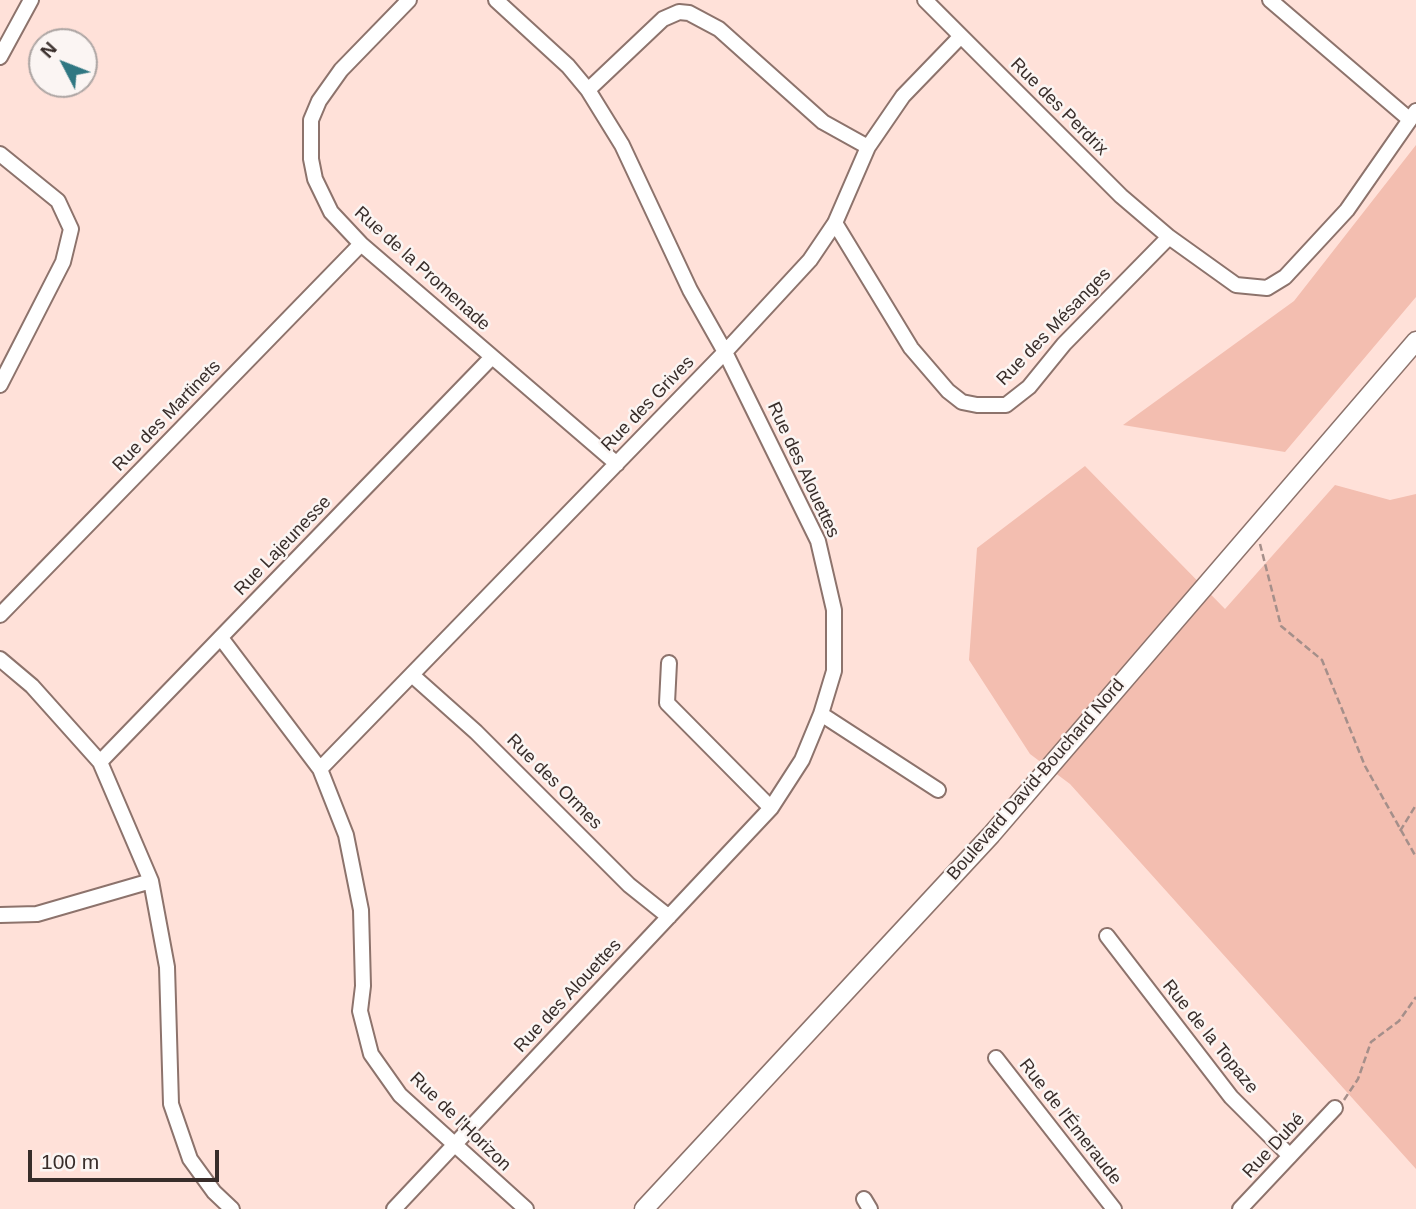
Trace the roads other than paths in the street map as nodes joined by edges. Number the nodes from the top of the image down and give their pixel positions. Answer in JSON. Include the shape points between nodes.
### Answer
{"nodes":[{"id":1,"x":31,"y":0,"type":"edge"},
{"id":2,"x":409,"y":0,"type":"edge"},
{"id":3,"x":496,"y":0,"type":"edge"},
{"id":4,"x":925,"y":0,"type":"edge"},
{"id":5,"x":1270,"y":0,"type":"edge"},
{"id":6,"x":961,"y":36,"type":"junction"},
{"id":7,"x":0,"y":57,"type":"edge"},
{"id":8,"x":588,"y":90,"type":"junction"},
{"id":9,"x":1413,"y":115,"type":"edge"},
{"id":10,"x":868,"y":147,"type":"junction"},
{"id":11,"x":0,"y":154,"type":"edge"},
{"id":12,"x":835,"y":223,"type":"junction"},
{"id":13,"x":1169,"y":237,"type":"junction"},
{"id":14,"x":361,"y":244,"type":"junction"},
{"id":15,"x":1416,"y":341,"type":"edge"},
{"id":16,"x":725,"y":352,"type":"junction"},
{"id":17,"x":492,"y":357,"type":"junction"},
{"id":18,"x":0,"y":385,"type":"edge"},
{"id":19,"x":617,"y":464,"type":"junction"},
{"id":20,"x":0,"y":615,"type":"edge"},
{"id":21,"x":221,"y":638,"type":"junction"},
{"id":22,"x":0,"y":659,"type":"edge"},
{"id":23,"x":669,"y":663,"type":"dead end"},
{"id":24,"x":411,"y":675,"type":"junction"},
{"id":25,"x":821,"y":714,"type":"junction"},
{"id":26,"x":100,"y":762,"type":"junction"},
{"id":27,"x":320,"y":769,"type":"junction"},
{"id":28,"x":937,"y":790,"type":"dead end"},
{"id":29,"x":771,"y":808,"type":"junction"},
{"id":30,"x":151,"y":881,"type":"junction"},
{"id":31,"x":0,"y":915,"type":"edge"},
{"id":32,"x":668,"y":917,"type":"junction"},
{"id":33,"x":1107,"y":936,"type":"dead end"},
{"id":34,"x":996,"y":1058,"type":"dead end"},
{"id":35,"x":1335,"y":1108,"type":"road end"},
{"id":36,"x":454,"y":1146,"type":"junction"},
{"id":37,"x":1290,"y":1156,"type":"junction"},
{"id":38,"x":232,"y":1209,"type":"edge"},
{"id":39,"x":394,"y":1209,"type":"edge"},
{"id":40,"x":526,"y":1209,"type":"edge"},
{"id":41,"x":644,"y":1209,"type":"edge"},
{"id":42,"x":1114,"y":1209,"type":"edge"},
{"id":43,"x":1240,"y":1209,"type":"edge"}],
"edges":[{"from":1,"to":7,"type":"street"},
{"from":2,"to":14,"type":"street","name":"Rue de la Promenade","via":[[341,70],[311,120],[315,179],[331,212]]},
{"from":3,"to":8,"type":"street","name":"Rue des Alouettes","via":[[569,66]]},
{"from":4,"to":6,"type":"street","name":"Rue des Perdrix"},
{"from":5,"to":9,"type":"street"},
{"from":6,"to":10,"type":"street","name":"Rue des Grives","via":[[903,96]]},
{"from":6,"to":13,"type":"street","name":"Rue des Perdrix","via":[[1121,196]]},
{"from":8,"to":10,"type":"street","via":[[663,19],[688,13],[719,29],[823,122]]},
{"from":8,"to":16,"type":"street","name":"Rue des Alouettes","via":[[622,145],[690,290]]},
{"from":9,"to":13,"type":"street","name":"Rue des Perdrix","via":[[1347,210],[1285,277],[1267,288],[1236,285]]},
{"from":10,"to":12,"type":"street","name":"Rue des Grives"},
{"from":11,"to":18,"type":"street","via":[[58,201],[71,229],[63,262]]},
{"from":12,"to":13,"type":"street","name":"Rue des Mésanges","via":[[911,348],[948,391],[977,405],[1006,405],[1029,387],[1064,344]]},
{"from":12,"to":16,"type":"street","name":"Rue des Grives","via":[[810,260]]},
{"from":14,"to":17,"type":"street","name":"Rue de la Promenade"},
{"from":14,"to":20,"type":"street","name":"Rue des Martinets"},
{"from":15,"to":41,"type":"street","name":"Boulevard David-Bouchard Nord","via":[[991,835]]},
{"from":16,"to":19,"type":"street","name":"Rue des Grives"},
{"from":16,"to":25,"type":"street","name":"Rue des Alouettes","via":[[818,541],[834,610],[834,671]]},
{"from":17,"to":19,"type":"street","name":"Rue de la Promenade"},
{"from":17,"to":21,"type":"street","name":"Rue Lajeunesse"},
{"from":19,"to":24,"type":"street","name":"Rue des Grives"},
{"from":21,"to":26,"type":"street","name":"Rue Lajeunesse"},
{"from":21,"to":27,"type":"street","name":"Rue de l'Horizon"},
{"from":22,"to":26,"type":"street","via":[[32,686]]},
{"from":23,"to":29,"type":"street","via":[[667,703]]},
{"from":24,"to":27,"type":"street","name":"Rue des Grives"},
{"from":24,"to":32,"type":"street","name":"Rue des Ormes"},
{"from":25,"to":28,"type":"street"},
{"from":25,"to":29,"type":"street","name":"Rue des Alouettes","via":[[802,760]]},
{"from":26,"to":30,"type":"street"},
{"from":27,"to":36,"type":"street","name":"Rue de l'Horizon","via":[[346,835],[361,910],[363,986],[359,1011],[371,1054],[400,1095]]},
{"from":29,"to":32,"type":"street","name":"Rue des Alouettes"},
{"from":30,"to":31,"type":"street","via":[[37,914]]},
{"from":30,"to":38,"type":"street","via":[[167,967],[171,1104],[190,1159]]},
{"from":32,"to":36,"type":"street","name":"Rue des Alouettes"},
{"from":33,"to":37,"type":"street","name":"Rue de la Topaze","via":[[1231,1097]]},
{"from":34,"to":42,"type":"street","name":"Rue de l'Émeraude"},
{"from":35,"to":37,"type":"street","name":"Rue Dubé"},
{"from":36,"to":39,"type":"street","name":"Rue des Alouettes"},
{"from":36,"to":40,"type":"street","name":"Rue de l'Horizon"},
{"from":37,"to":43,"type":"street","name":"Rue Dubé"}]}
